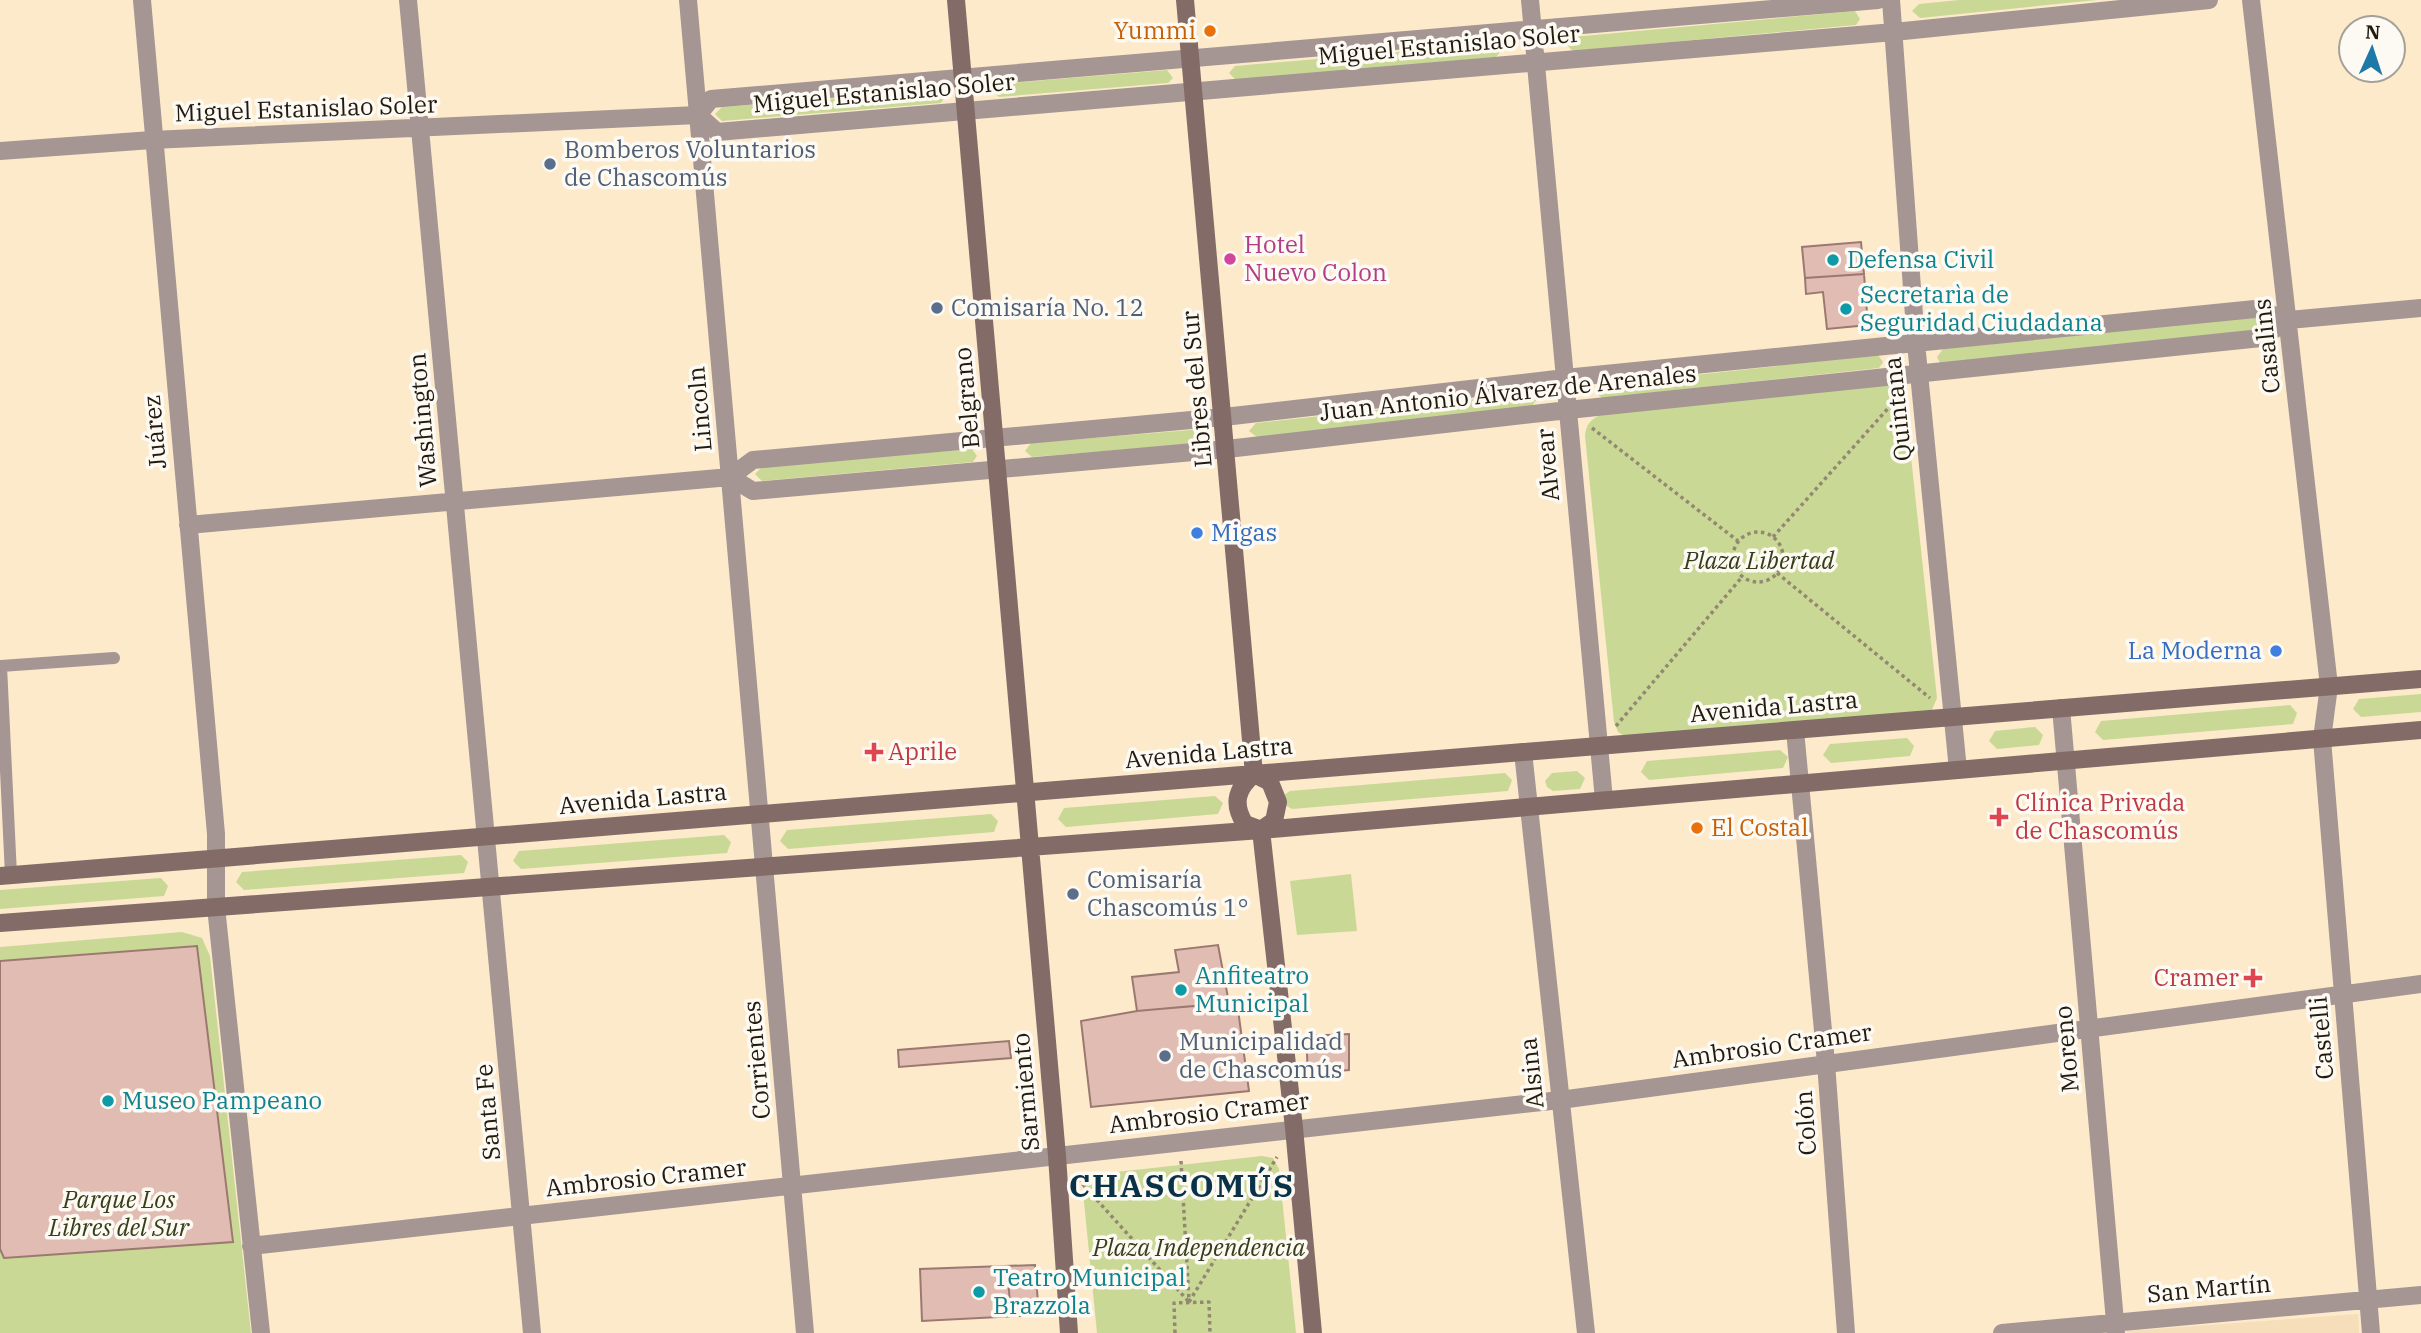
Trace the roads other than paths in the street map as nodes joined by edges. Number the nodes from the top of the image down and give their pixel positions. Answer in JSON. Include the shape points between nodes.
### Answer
{"nodes":[{"id":1,"x":142,"y":0,"type":"edge"},
{"id":2,"x":408,"y":0,"type":"edge"},
{"id":3,"x":688,"y":0,"type":"edge"},
{"id":4,"x":957,"y":0,"type":"edge"},
{"id":5,"x":1185,"y":0,"type":"edge"},
{"id":6,"x":1530,"y":0,"type":"edge"},
{"id":7,"x":1878,"y":0,"type":"edge"},
{"id":8,"x":1891,"y":0,"type":"edge"},
{"id":9,"x":2209,"y":0,"type":"edge"},
{"id":10,"x":2251,"y":0,"type":"edge"},
{"id":11,"x":1533,"y":30,"type":"junction"},
{"id":12,"x":1894,"y":32,"type":"junction"},
{"id":13,"x":1191,"y":61,"type":"junction"},
{"id":14,"x":1536,"y":63,"type":"junction"},
{"id":15,"x":963,"y":78,"type":"junction"},
{"id":16,"x":1194,"y":92,"type":"junction"},
{"id":17,"x":966,"y":111,"type":"junction"},
{"id":18,"x":698,"y":115,"type":"junction"},
{"id":19,"x":420,"y":128,"type":"junction"},
{"id":20,"x":152,"y":140,"type":"junction"},
{"id":21,"x":0,"y":151,"type":"edge"},
{"id":22,"x":2421,"y":308,"type":"edge"},
{"id":23,"x":2288,"y":320,"type":"junction"},
{"id":24,"x":1916,"y":343,"type":"junction"},
{"id":25,"x":1920,"y":372,"type":"junction"},
{"id":26,"x":1565,"y":378,"type":"junction"},
{"id":27,"x":1568,"y":410,"type":"junction"},
{"id":28,"x":1224,"y":417,"type":"junction"},
{"id":29,"x":995,"y":438,"type":"junction"},
{"id":30,"x":1227,"y":449,"type":"junction"},
{"id":31,"x":998,"y":470,"type":"junction"},
{"id":32,"x":730,"y":477,"type":"junction"},
{"id":33,"x":455,"y":501,"type":"junction"},
{"id":34,"x":188,"y":525,"type":"junction"},
{"id":35,"x":114,"y":658,"type":"dead end"},
{"id":36,"x":2421,"y":679,"type":"edge"},
{"id":37,"x":2329,"y":686,"type":"junction"},
{"id":38,"x":2061,"y":708,"type":"junction"},
{"id":39,"x":1953,"y":716,"type":"junction"},
{"id":40,"x":1795,"y":730,"type":"junction"},
{"id":41,"x":2421,"y":730,"type":"edge"},
{"id":42,"x":2322,"y":738,"type":"junction"},
{"id":43,"x":1599,"y":746,"type":"junction"},
{"id":44,"x":1523,"y":752,"type":"junction"},
{"id":45,"x":2066,"y":761,"type":"junction"},
{"id":46,"x":1958,"y":770,"type":"junction"},
{"id":47,"x":1254,"y":774,"type":"junction"},
{"id":48,"x":1801,"y":783,"type":"junction"},
{"id":49,"x":1026,"y":792,"type":"junction"},
{"id":50,"x":1604,"y":800,"type":"junction"},
{"id":51,"x":1528,"y":807,"type":"junction"},
{"id":52,"x":759,"y":814,"type":"junction"},
{"id":53,"x":1261,"y":830,"type":"junction"},
{"id":54,"x":486,"y":836,"type":"junction"},
{"id":55,"x":1030,"y":847,"type":"junction"},
{"id":56,"x":215,"y":859,"type":"junction"},
{"id":57,"x":764,"y":867,"type":"junction"},
{"id":58,"x":6,"y":875,"type":"edge"},
{"id":59,"x":492,"y":887,"type":"junction"},
{"id":60,"x":216,"y":907,"type":"junction"},
{"id":61,"x":0,"y":923,"type":"edge"},
{"id":62,"x":2421,"y":984,"type":"edge"},
{"id":63,"x":2343,"y":993,"type":"junction"},
{"id":64,"x":2090,"y":1028,"type":"junction"},
{"id":65,"x":1826,"y":1063,"type":"junction"},
{"id":66,"x":1560,"y":1100,"type":"junction"},
{"id":67,"x":1294,"y":1128,"type":"junction"},
{"id":68,"x":1056,"y":1156,"type":"junction"},
{"id":69,"x":793,"y":1186,"type":"junction"},
{"id":70,"x":522,"y":1216,"type":"junction"},
{"id":71,"x":251,"y":1246,"type":"junction"},
{"id":72,"x":2421,"y":1295,"type":"edge"},
{"id":73,"x":2368,"y":1299,"type":"junction"},
{"id":74,"x":2116,"y":1328,"type":"edge"},
{"id":75,"x":261,"y":1333,"type":"edge"},
{"id":76,"x":532,"y":1333,"type":"edge"},
{"id":77,"x":806,"y":1333,"type":"edge"},
{"id":78,"x":1069,"y":1333,"type":"edge"},
{"id":79,"x":1313,"y":1333,"type":"edge"},
{"id":80,"x":1586,"y":1333,"type":"edge"},
{"id":81,"x":1846,"y":1333,"type":"edge"},
{"id":82,"x":2002,"y":1333,"type":"edge"},
{"id":83,"x":2371,"y":1333,"type":"edge"}],
"edges":[{"from":1,"to":20,"type":"street","name":"Juárez"},
{"from":2,"to":19,"type":"street","name":"Washington"},
{"from":3,"to":18,"type":"street","name":"Lincoln"},
{"from":4,"to":15,"type":"main road","name":"Belgrano"},
{"from":5,"to":13,"type":"main road","name":"Libres del Sur"},
{"from":6,"to":11,"type":"street","name":"Alvear"},
{"from":7,"to":11,"type":"street","name":"Miguel Estanislao Soler"},
{"from":8,"to":12,"type":"street","name":"Quintana"},
{"from":9,"to":12,"type":"street","name":"Miguel Estanislao Soler"},
{"from":10,"to":23,"type":"street","name":"Casalins"},
{"from":11,"to":13,"type":"street","name":"Miguel Estanislao Soler"},
{"from":11,"to":14,"type":"street","name":"Alvear"},
{"from":12,"to":14,"type":"street","name":"Miguel Estanislao Soler"},
{"from":12,"to":24,"type":"street","name":"Quintana"},
{"from":13,"to":15,"type":"street","name":"Miguel Estanislao Soler"},
{"from":13,"to":16,"type":"main road","name":"Libres del Sur"},
{"from":14,"to":16,"type":"street","name":"Miguel Estanislao Soler"},
{"from":14,"to":26,"type":"street","name":"Alvear"},
{"from":15,"to":17,"type":"main road","name":"Belgrano"},
{"from":15,"to":18,"type":"street","name":"Miguel Estanislao Soler","via":[[711,99]]},
{"from":16,"to":17,"type":"street","name":"Miguel Estanislao Soler"},
{"from":16,"to":28,"type":"main road","name":"Libres del Sur"},
{"from":17,"to":18,"type":"street","name":"Miguel Estanislao Soler","via":[[717,132]]},
{"from":17,"to":29,"type":"main road","name":"Belgrano"},
{"from":18,"to":19,"type":"street","name":"Miguel Estanislao Soler"},
{"from":18,"to":32,"type":"street","name":"Lincoln"},
{"from":19,"to":20,"type":"street","name":"Miguel Estanislao Soler"},
{"from":19,"to":33,"type":"street","name":"Washington"},
{"from":20,"to":21,"type":"street","name":"Miguel Estanislao Soler"},
{"from":20,"to":34,"type":"street","name":"Juárez"},
{"from":22,"to":23,"type":"street","name":"Juan Antonio Álvarez de Arenales"},
{"from":23,"to":24,"type":"street","name":"Juan Antonio Álvarez de Arenales","via":[[2255,309]]},
{"from":23,"to":25,"type":"street","name":"Juan Antonio Álvarez de Arenales","via":[[2261,338]]},
{"from":23,"to":37,"type":"street","name":"Casalins"},
{"from":24,"to":25,"type":"street","name":"Quintana"},
{"from":24,"to":26,"type":"street","name":"Juan Antonio Álvarez de Arenales"},
{"from":25,"to":27,"type":"street","name":"Juan Antonio Álvarez de Arenales"},
{"from":25,"to":39,"type":"street","name":"Quintana"},
{"from":26,"to":27,"type":"street","name":"Alvear"},
{"from":26,"to":28,"type":"street","name":"Juan Antonio Álvarez de Arenales"},
{"from":27,"to":30,"type":"street","name":"Juan Antonio Álvarez de Arenales"},
{"from":27,"to":43,"type":"street","name":"Alvear"},
{"from":28,"to":29,"type":"street","name":"Juan Antonio Álvarez de Arenales"},
{"from":28,"to":30,"type":"main road","name":"Libres del Sur"},
{"from":29,"to":31,"type":"main road","name":"Belgrano"},
{"from":29,"to":32,"type":"street","name":"Juan Antonio Álvarez de Arenales","via":[[753,460]]},
{"from":30,"to":31,"type":"street","name":"Juan Antonio Álvarez de Arenales"},
{"from":30,"to":47,"type":"main road","name":"Libres del Sur"},
{"from":31,"to":32,"type":"street","name":"Juan Antonio Álvarez de Arenales","via":[[753,491]]},
{"from":31,"to":49,"type":"main road","name":"Belgrano"},
{"from":32,"to":33,"type":"street","name":"Juan Antonio Álvarez de Arenales"},
{"from":32,"to":52,"type":"street","name":"Lincoln"},
{"from":33,"to":34,"type":"street","name":"Juan Antonio Álvarez de Arenales"},
{"from":33,"to":54,"type":"street","name":"Washington"},
{"from":34,"to":56,"type":"street","name":"Juárez"},
{"from":35,"to":58,"type":"lane","via":[[1,666]]},
{"from":36,"to":37,"type":"main road","name":"Avenida Lastra"},
{"from":37,"to":38,"type":"main road","name":"Avenida Lastra"},
{"from":37,"to":42,"type":"street","name":"Casalins"},
{"from":38,"to":39,"type":"main road","name":"Avenida Lastra"},
{"from":38,"to":45,"type":"street","name":"Moreno"},
{"from":39,"to":40,"type":"main road","name":"Avenida Lastra"},
{"from":39,"to":46,"type":"street","name":"Quintana"},
{"from":40,"to":43,"type":"main road","name":"Avenida Lastra"},
{"from":40,"to":48,"type":"street","name":"Colón"},
{"from":41,"to":42,"type":"main road"},
{"from":42,"to":45,"type":"main road"},
{"from":42,"to":63,"type":"street","name":"Castelli"},
{"from":43,"to":44,"type":"main road","name":"Avenida Lastra"},
{"from":43,"to":50,"type":"street","name":"Alvear"},
{"from":44,"to":47,"type":"main road","name":"Avenida Lastra"},
{"from":44,"to":51,"type":"street","name":"Alsina"},
{"from":45,"to":46,"type":"main road"},
{"from":45,"to":64,"type":"street","name":"Moreno"},
{"from":46,"to":48,"type":"main road"},
{"from":47,"to":49,"type":"main road","name":"Avenida Lastra"},
{"from":47,"to":53,"type":"main road","via":[[1270,782],[1278,802],[1273,821]]},
{"from":47,"to":53,"type":"main road","via":[[1242,784],[1237,805],[1245,824]]},
{"from":48,"to":50,"type":"main road"},
{"from":48,"to":65,"type":"street","name":"Colón"},
{"from":49,"to":52,"type":"main road","name":"Avenida Lastra"},
{"from":49,"to":55,"type":"main road","name":"Belgrano"},
{"from":50,"to":51,"type":"main road"},
{"from":51,"to":53,"type":"main road"},
{"from":51,"to":66,"type":"street","name":"Alsina"},
{"from":52,"to":54,"type":"main road","name":"Avenida Lastra"},
{"from":52,"to":57,"type":"street","name":"Lincoln"},
{"from":53,"to":55,"type":"main road"},
{"from":53,"to":67,"type":"main road"},
{"from":54,"to":56,"type":"main road","name":"Avenida Lastra"},
{"from":54,"to":59,"type":"street","name":"Washington"},
{"from":55,"to":57,"type":"main road"},
{"from":55,"to":68,"type":"main road","name":"Sarmiento"},
{"from":56,"to":58,"type":"main road","name":"Avenida Lastra"},
{"from":56,"to":60,"type":"street","name":"Juárez"},
{"from":57,"to":59,"type":"main road"},
{"from":57,"to":69,"type":"street","name":"Corrientes"},
{"from":59,"to":60,"type":"main road"},
{"from":59,"to":70,"type":"street","name":"Santa Fe"},
{"from":60,"to":61,"type":"main road"},
{"from":60,"to":71,"type":"street","name":"Juárez"},
{"from":62,"to":63,"type":"street","name":"Ambrosio Cramer"},
{"from":63,"to":64,"type":"street","name":"Ambrosio Cramer"},
{"from":63,"to":73,"type":"street","name":"Castelli"},
{"from":64,"to":65,"type":"street","name":"Ambrosio Cramer"},
{"from":64,"to":74,"type":"street","name":"Moreno"},
{"from":65,"to":66,"type":"street","name":"Ambrosio Cramer"},
{"from":65,"to":81,"type":"street","name":"Colón"},
{"from":66,"to":67,"type":"street","name":"Ambrosio Cramer"},
{"from":66,"to":80,"type":"street","name":"Alsina"},
{"from":67,"to":68,"type":"street","name":"Ambrosio Cramer"},
{"from":67,"to":79,"type":"main road"},
{"from":68,"to":69,"type":"street","name":"Ambrosio Cramer"},
{"from":68,"to":78,"type":"main road","name":"Sarmiento"},
{"from":69,"to":70,"type":"street","name":"Ambrosio Cramer"},
{"from":69,"to":77,"type":"street","name":"Corrientes"},
{"from":70,"to":71,"type":"street","name":"Ambrosio Cramer"},
{"from":70,"to":76,"type":"street","name":"Santa Fe"},
{"from":71,"to":75,"type":"street","name":"Juárez"},
{"from":72,"to":73,"type":"street","name":"San Martín"},
{"from":73,"to":74,"type":"street","name":"San Martín"},
{"from":73,"to":83,"type":"street","name":"Castelli"},
{"from":74,"to":82,"type":"street","name":"San Martín"}]}
